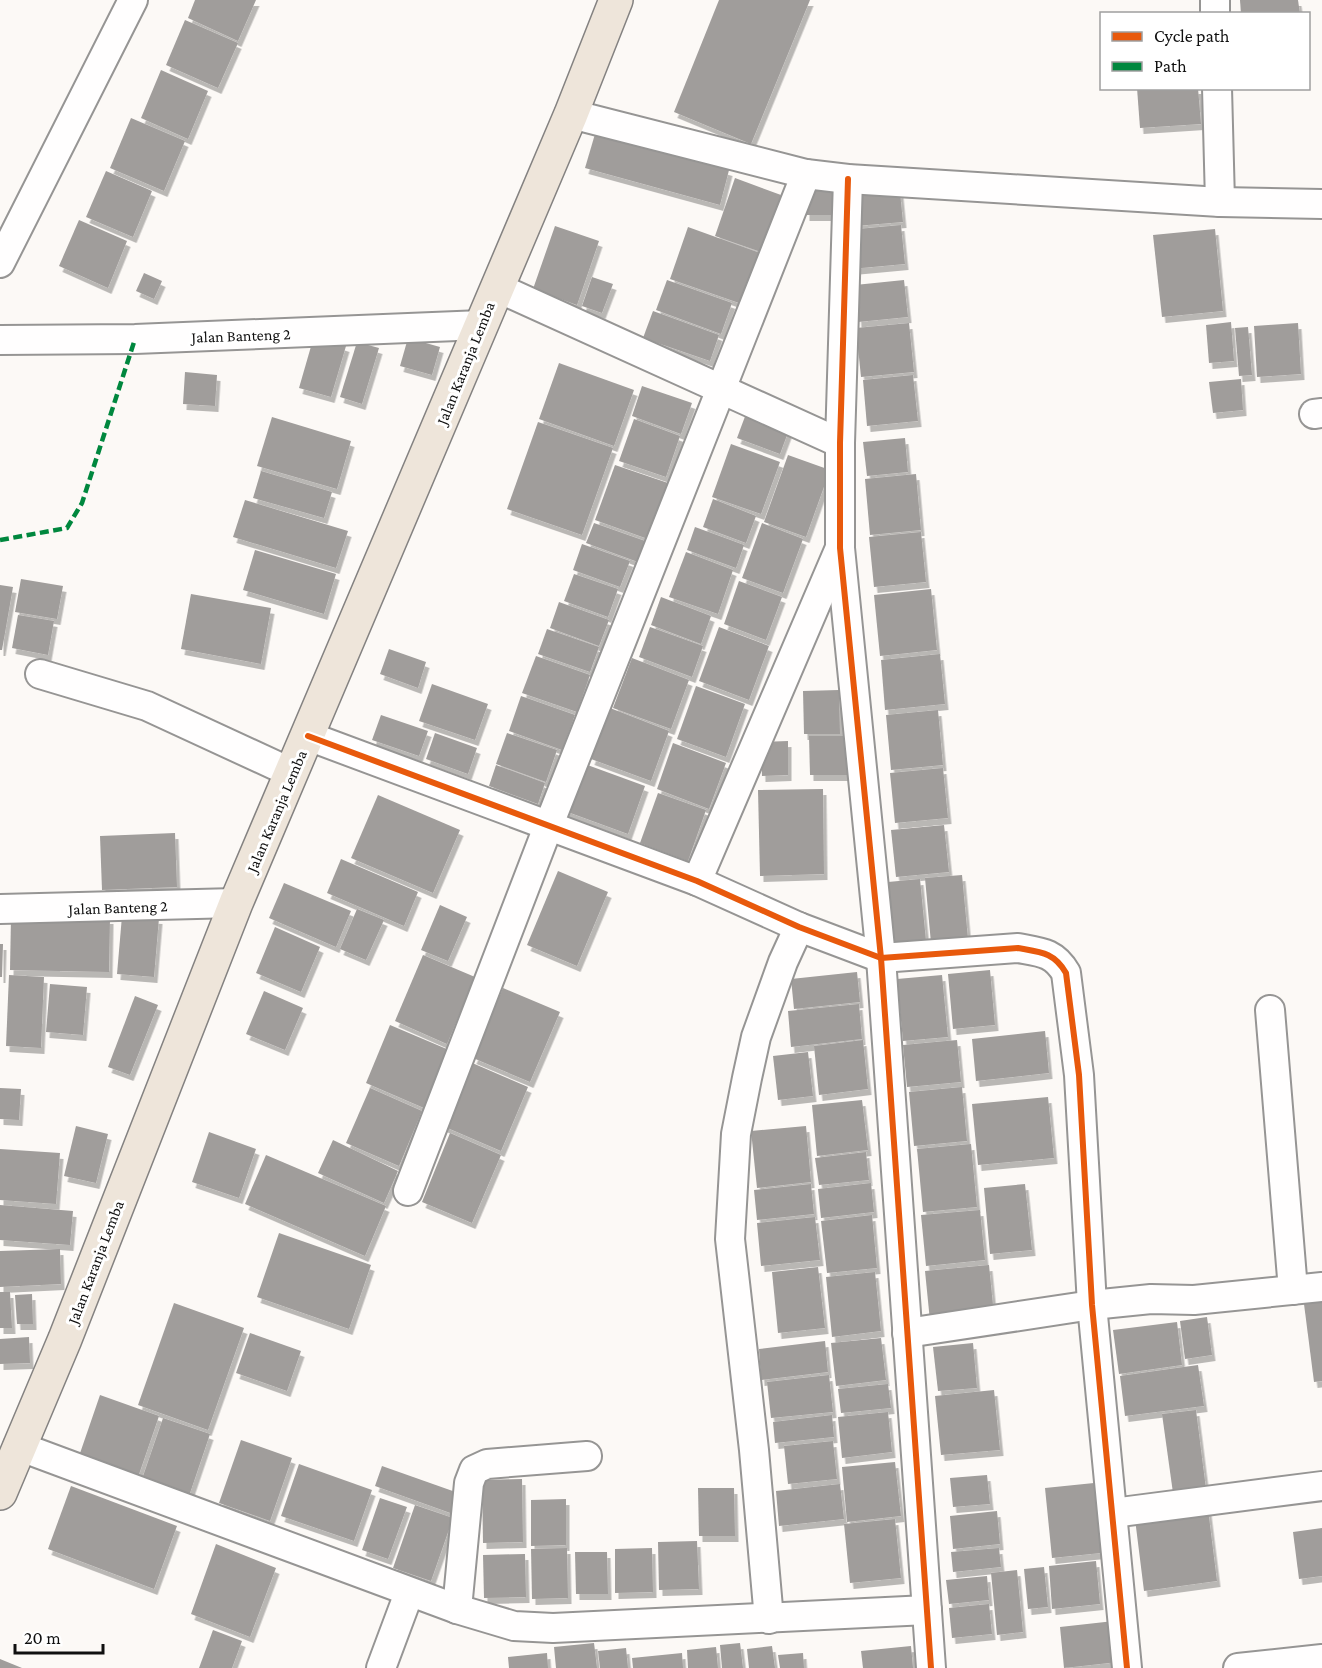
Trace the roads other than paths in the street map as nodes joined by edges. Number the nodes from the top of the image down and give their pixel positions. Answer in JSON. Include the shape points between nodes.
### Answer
{"nodes":[{"id":1,"x":133,"y":0,"type":"edge"},
{"id":2,"x":616,"y":0,"type":"edge"},
{"id":3,"x":1217,"y":90,"type":"edge"},
{"id":4,"x":571,"y":114,"type":"junction"},
{"id":5,"x":806,"y":174,"type":"junction"},
{"id":6,"x":848,"y":179,"type":"junction"},
{"id":7,"x":1220,"y":202,"type":"junction"},
{"id":8,"x":1322,"y":204,"type":"edge"},
{"id":9,"x":0,"y":263,"type":"edge"},
{"id":10,"x":496,"y":287,"type":"junction"},
{"id":11,"x":482,"y":325,"type":"junction"},
{"id":12,"x":0,"y":340,"type":"edge"},
{"id":13,"x":720,"y":389,"type":"junction"},
{"id":14,"x":840,"y":443,"type":"junction"},
{"id":15,"x":840,"y":548,"type":"junction"},
{"id":16,"x":40,"y":674,"type":"dead end"},
{"id":17,"x":308,"y":736,"type":"junction"},
{"id":18,"x":292,"y":773,"type":"junction"},
{"id":19,"x":548,"y":827,"type":"junction"},
{"id":20,"x":697,"y":881,"type":"junction"},
{"id":21,"x":236,"y":903,"type":"junction"},
{"id":22,"x":0,"y":909,"type":"edge"},
{"id":23,"x":799,"y":927,"type":"junction"},
{"id":24,"x":881,"y":958,"type":"junction"},
{"id":25,"x":1270,"y":1010,"type":"dead end"},
{"id":26,"x":408,"y":1191,"type":"dead end"},
{"id":27,"x":1322,"y":1287,"type":"edge"},
{"id":28,"x":1293,"y":1290,"type":"junction"},
{"id":29,"x":1092,"y":1305,"type":"junction"},
{"id":30,"x":907,"y":1333,"type":"junction"},
{"id":31,"x":18,"y":1446,"type":"junction"},
{"id":32,"x":587,"y":1456,"type":"dead end"},
{"id":33,"x":1322,"y":1486,"type":"edge"},
{"id":34,"x":0,"y":1493,"type":"edge"},
{"id":35,"x":1113,"y":1513,"type":"junction"},
{"id":36,"x":409,"y":1593,"type":"junction"},
{"id":37,"x":457,"y":1609,"type":"junction"},
{"id":38,"x":927,"y":1610,"type":"junction"},
{"id":39,"x":770,"y":1619,"type":"junction"},
{"id":40,"x":1322,"y":1659,"type":"edge"},
{"id":41,"x":381,"y":1668,"type":"edge"},
{"id":42,"x":931,"y":1668,"type":"edge"},
{"id":43,"x":1127,"y":1668,"type":"edge"},
{"id":44,"x":1238,"y":1668,"type":"edge"}],
"edges":[{"from":1,"to":9,"type":"street"},
{"from":2,"to":4,"type":"main road","name":"Jalan Karanja Lemba"},
{"from":3,"to":7,"type":"street"},
{"from":4,"to":5,"type":"street"},
{"from":4,"to":10,"type":"main road","name":"Jalan Karanja Lemba"},
{"from":5,"to":6,"type":"street"},
{"from":5,"to":13,"type":"street"},
{"from":6,"to":7,"type":"street"},
{"from":6,"to":14,"type":"street"},
{"from":7,"to":8,"type":"street"},
{"from":10,"to":11,"type":"main road","name":"Jalan Karanja Lemba"},
{"from":10,"to":13,"type":"street"},
{"from":11,"to":12,"type":"street","name":"Jalan Banteng 2","via":[[135,339]]},
{"from":11,"to":17,"type":"main road","name":"Jalan Karanja Lemba"},
{"from":13,"to":14,"type":"street"},
{"from":13,"to":19,"type":"street"},
{"from":14,"to":15,"type":"street"},
{"from":15,"to":20,"type":"street"},
{"from":15,"to":24,"type":"street"},
{"from":16,"to":18,"type":"street","via":[[147,706]]},
{"from":17,"to":18,"type":"main road","name":"Jalan Karanja Lemba"},
{"from":17,"to":19,"type":"street"},
{"from":18,"to":21,"type":"main road","name":"Jalan Karanja Lemba"},
{"from":19,"to":20,"type":"street"},
{"from":19,"to":26,"type":"street"},
{"from":20,"to":23,"type":"street"},
{"from":21,"to":22,"type":"street","name":"Jalan Banteng 2"},
{"from":21,"to":31,"type":"main road","name":"Jalan Karanja Lemba","via":[[69,1328]]},
{"from":23,"to":24,"type":"street"},
{"from":23,"to":39,"type":"street","via":[[756,1037],[736,1134],[730,1239]]},
{"from":24,"to":29,"type":"street","via":[[1018,948],[1058,960],[1066,973],[1079,1075]]},
{"from":24,"to":30,"type":"street"},
{"from":25,"to":28,"type":"street"},
{"from":27,"to":28,"type":"street"},
{"from":28,"to":29,"type":"street"},
{"from":29,"to":30,"type":"street"},
{"from":29,"to":35,"type":"street"},
{"from":30,"to":38,"type":"street"},
{"from":31,"to":34,"type":"main road","name":"Jalan Karanja Lemba"},
{"from":31,"to":36,"type":"street"},
{"from":32,"to":37,"type":"street","via":[[487,1464],[474,1470],[469,1484]]},
{"from":33,"to":35,"type":"street"},
{"from":35,"to":43,"type":"street"},
{"from":36,"to":37,"type":"street"},
{"from":36,"to":41,"type":"street"},
{"from":37,"to":39,"type":"street","via":[[514,1626],[553,1628]]},
{"from":38,"to":39,"type":"street"},
{"from":38,"to":42,"type":"street"},
{"from":40,"to":44,"type":"street"}]}
